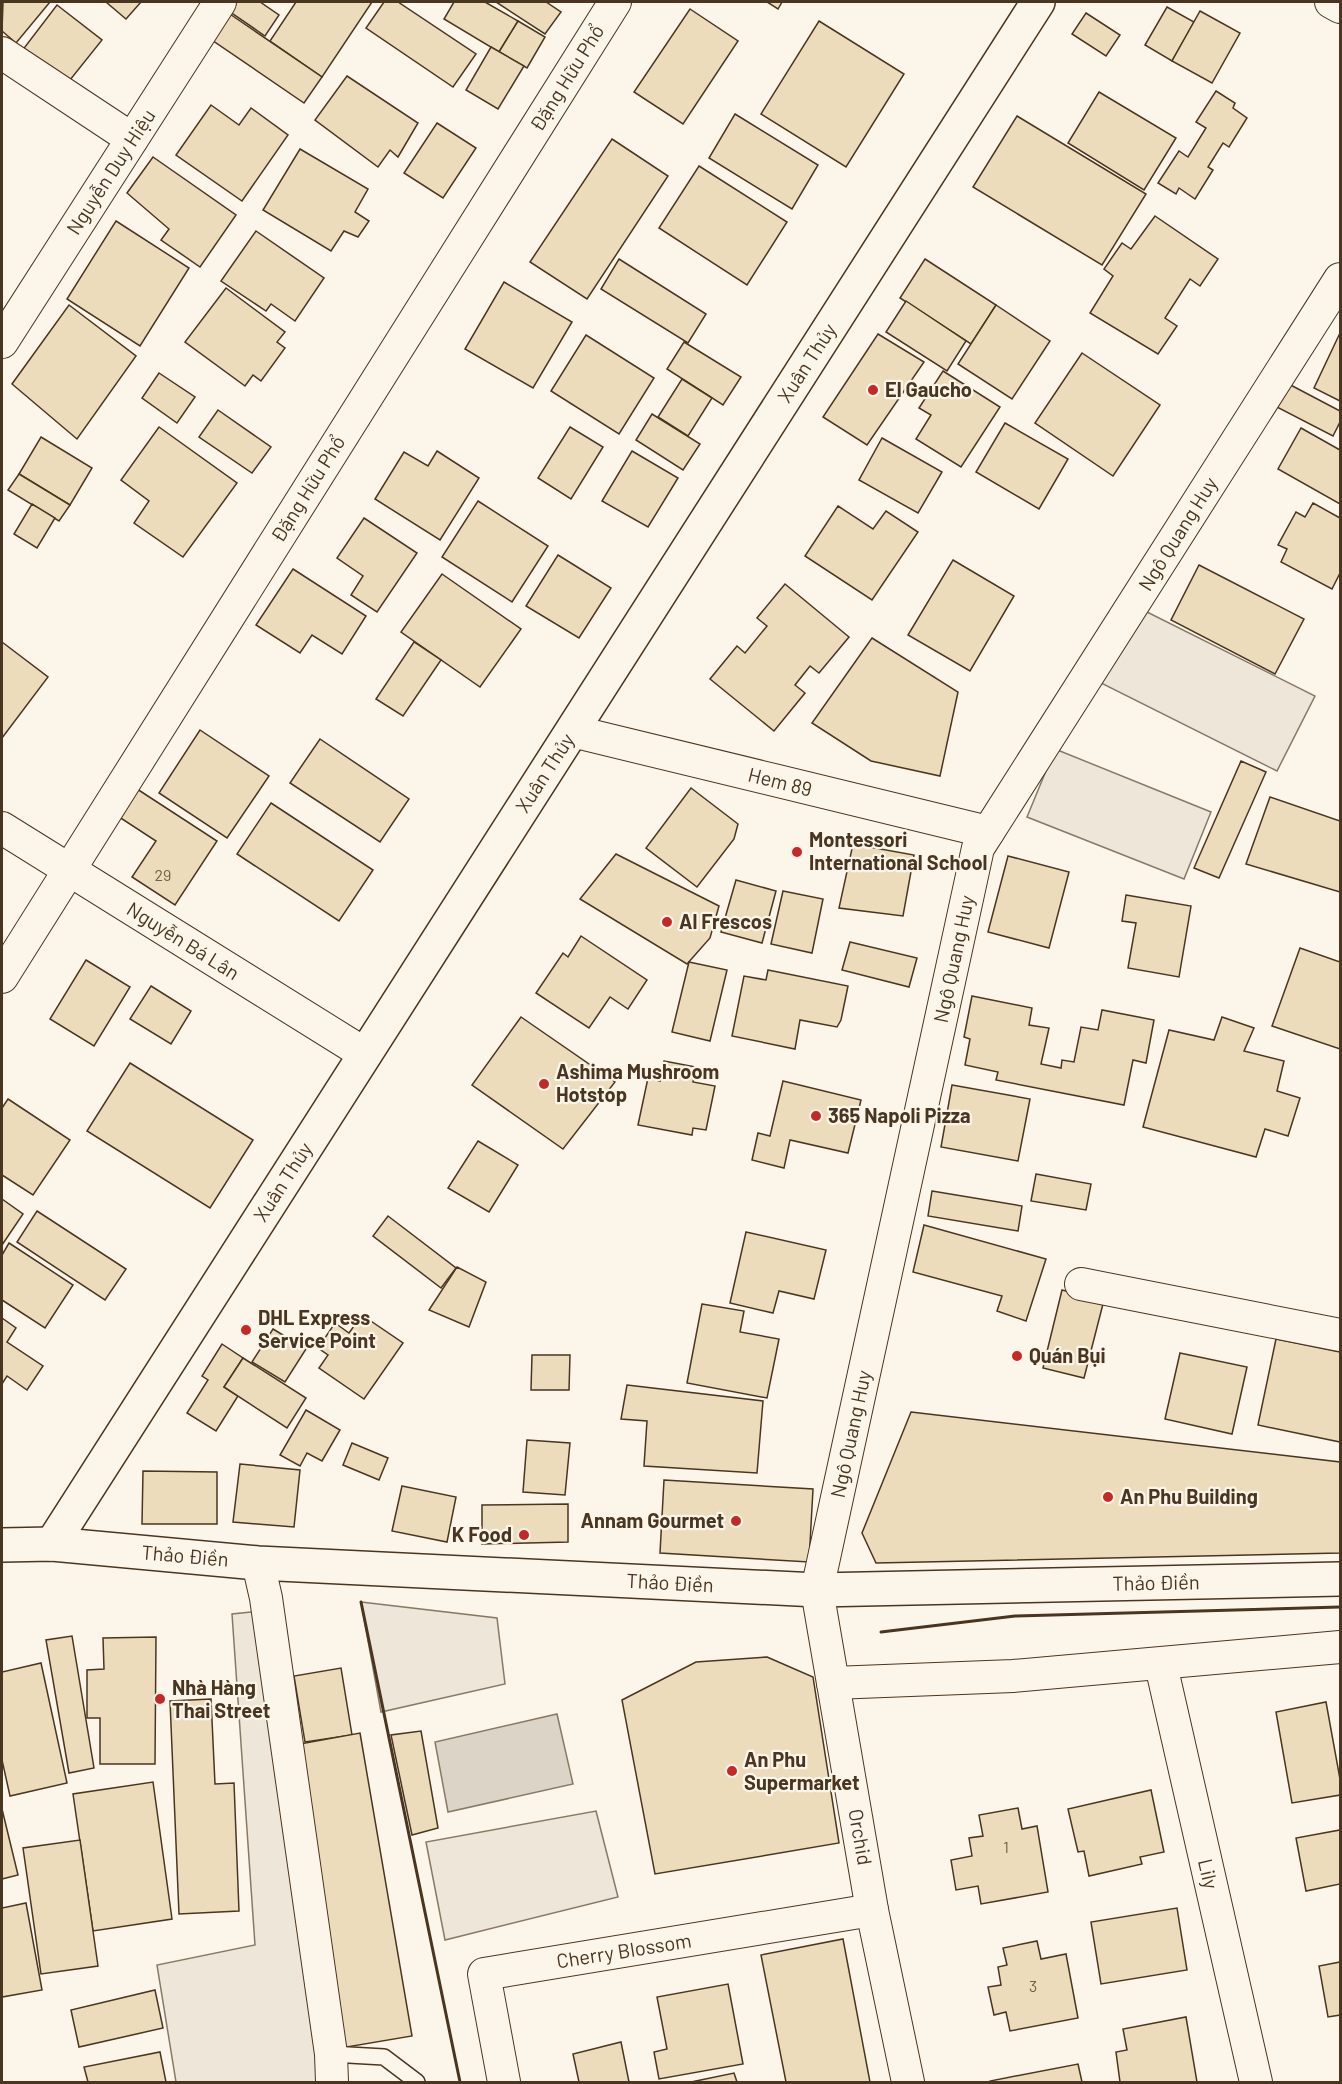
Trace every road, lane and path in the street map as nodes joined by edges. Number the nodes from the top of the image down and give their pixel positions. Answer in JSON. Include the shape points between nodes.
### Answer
{"nodes":[{"id":1,"x":220,"y":2,"type":"edge"},
{"id":2,"x":615,"y":2,"type":"edge"},
{"id":3,"x":1038,"y":2,"type":"edge"},
{"id":4,"x":1331,"y":2,"type":"edge"},
{"id":5,"x":1341,"y":7,"type":"edge"},
{"id":6,"x":2,"y":53,"type":"edge"},
{"id":7,"x":132,"y":139,"type":"junction"},
{"id":8,"x":1341,"y":279,"type":"edge"},
{"id":9,"x":2,"y":342,"type":"edge"},
{"id":10,"x":572,"y":731,"type":"junction"},
{"id":11,"x":2,"y":828,"type":"edge"},
{"id":12,"x":988,"y":832,"type":"junction"},
{"id":13,"x":69,"y":870,"type":"junction"},
{"id":14,"x":2,"y":977,"type":"edge"},
{"id":15,"x":365,"y":1054,"type":"junction"},
{"id":16,"x":1081,"y":1284,"type":"dead end"},
{"id":17,"x":1341,"y":1335,"type":"edge"},
{"id":18,"x":52,"y":1544,"type":"junction"},
{"id":19,"x":2,"y":1545,"type":"edge"},
{"id":20,"x":258,"y":1563,"type":"junction"},
{"id":21,"x":1341,"y":1579,"type":"edge"},
{"id":22,"x":817,"y":1590,"type":"junction"},
{"id":23,"x":1341,"y":1647,"type":"edge"},
{"id":24,"x":1161,"y":1665,"type":"junction"},
{"id":25,"x":833,"y":1683,"type":"junction"},
{"id":26,"x":872,"y":1910,"type":"junction"},
{"id":27,"x":332,"y":2068,"type":"edge"},
{"id":28,"x":417,"y":2082,"type":"edge"},
{"id":29,"x":504,"y":2082,"type":"edge"},
{"id":30,"x":908,"y":2082,"type":"edge"},
{"id":31,"x":1256,"y":2082,"type":"edge"}],
"edges":[{"from":1,"to":7,"type":"street","name":"Nguyễn Duy Hiệu"},
{"from":2,"to":13,"type":"street","name":"Đặng Hữu Phổ"},
{"from":3,"to":10,"type":"street","name":"Xuân Thủy"},
{"from":4,"to":5,"type":"street"},
{"from":6,"to":7,"type":"street"},
{"from":7,"to":9,"type":"street","name":"Nguyễn Duy Hiệu"},
{"from":8,"to":12,"type":"street","name":"Ngô Quang Huy"},
{"from":10,"to":12,"type":"street","name":"Hem 89"},
{"from":10,"to":15,"type":"street","name":"Xuân Thủy"},
{"from":11,"to":13,"type":"street","name":"Nguyễn Bá Lân"},
{"from":12,"to":22,"type":"street","name":"Ngô Quang Huy","via":[[978,848]]},
{"from":13,"to":14,"type":"street","name":"Đặng Hữu Phổ"},
{"from":13,"to":15,"type":"street","name":"Nguyễn Bá Lân"},
{"from":15,"to":18,"type":"street","name":"Xuân Thủy"},
{"from":16,"to":17,"type":"street"},
{"from":18,"to":19,"type":"street","name":"Thảo Điền"},
{"from":18,"to":20,"type":"street","name":"Thảo Điền"},
{"from":20,"to":22,"type":"street","name":"Thảo Điền"},
{"from":20,"to":27,"type":"street"},
{"from":21,"to":22,"type":"street","name":"Thảo Điền"},
{"from":22,"to":25,"type":"street","name":"Orchid"},
{"from":23,"to":24,"type":"street"},
{"from":24,"to":25,"type":"street"},
{"from":24,"to":31,"type":"street","name":"Lily"},
{"from":25,"to":26,"type":"street","name":"Orchid"},
{"from":26,"to":29,"type":"street","name":"Cherry Blossom","via":[[484,1974]]},
{"from":26,"to":30,"type":"street","name":"Orchid"},
{"from":27,"to":28,"type":"lane","via":[[384,2057]]}]}
